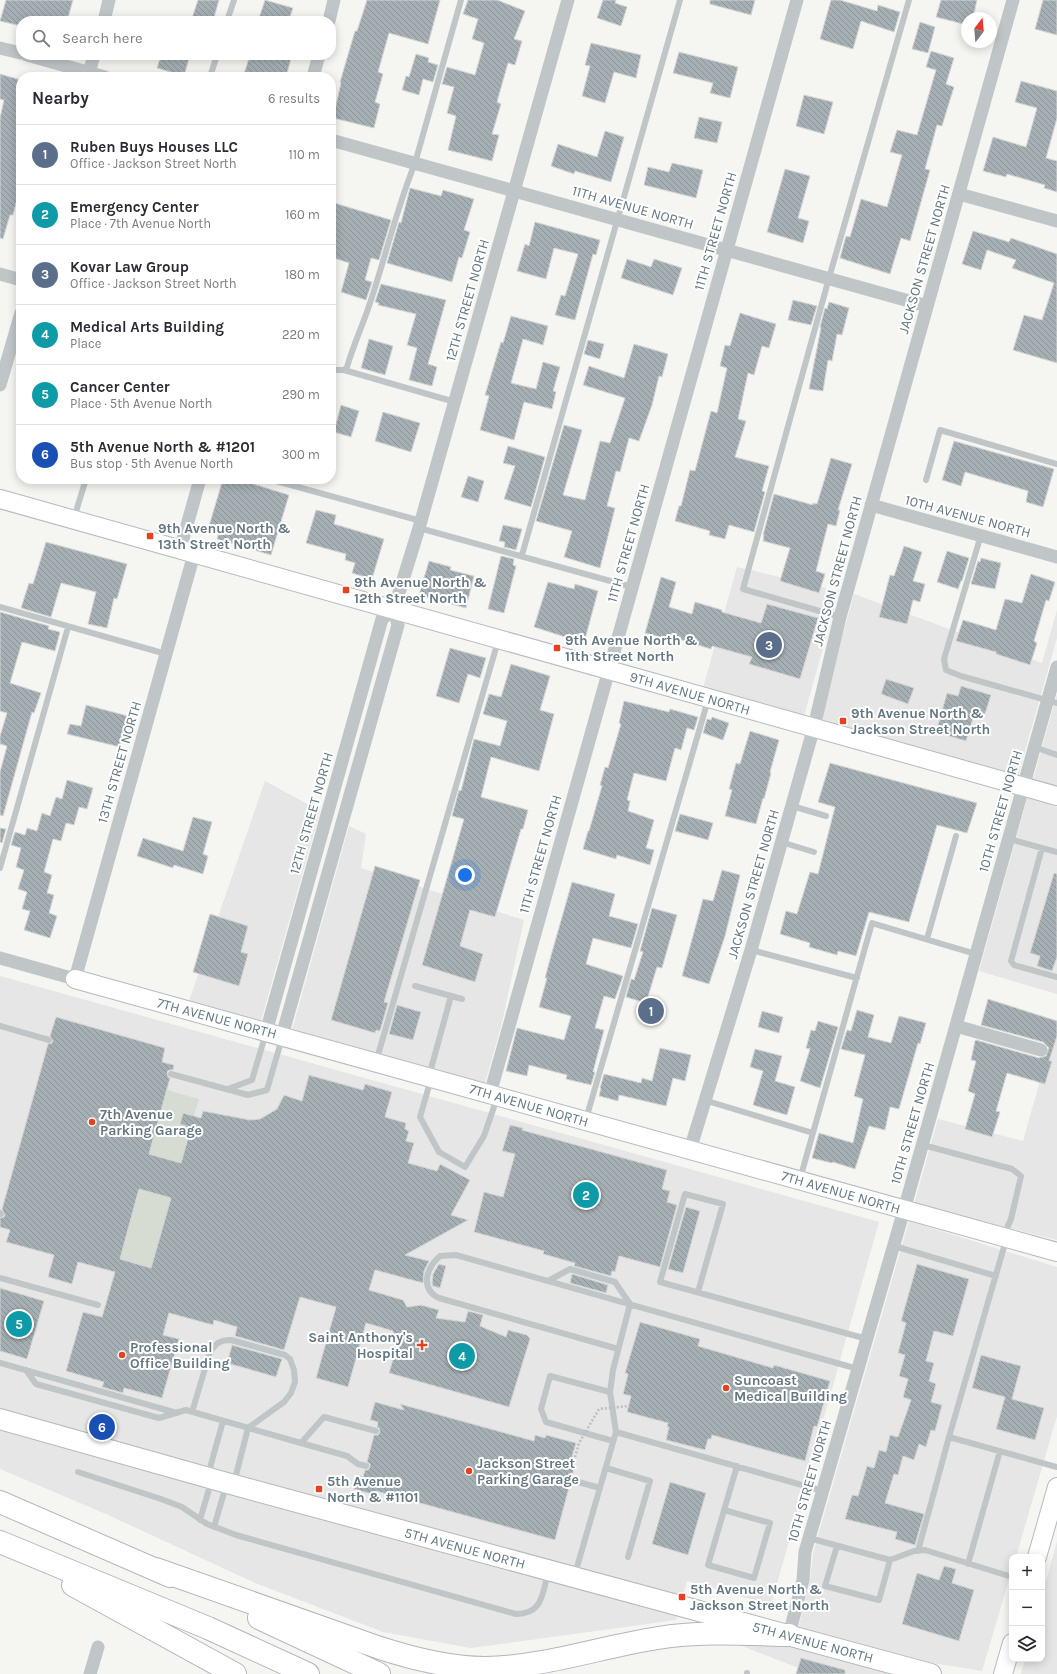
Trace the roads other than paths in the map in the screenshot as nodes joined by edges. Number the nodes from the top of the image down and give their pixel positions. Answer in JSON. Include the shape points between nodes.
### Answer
{"nodes":[{"id":1,"x":110,"y":0,"type":"edge"},
{"id":2,"x":234,"y":0,"type":"edge"},
{"id":3,"x":334,"y":0,"type":"edge"},
{"id":4,"x":461,"y":0,"type":"edge"},
{"id":5,"x":568,"y":0,"type":"edge"},
{"id":6,"x":680,"y":0,"type":"edge"},
{"id":7,"x":797,"y":0,"type":"edge"},
{"id":8,"x":909,"y":0,"type":"edge"},
{"id":9,"x":1013,"y":0,"type":"edge"},
{"id":10,"x":105,"y":16,"type":"edge"},
{"id":11,"x":229,"y":16,"type":"edge"},
{"id":12,"x":330,"y":16,"type":"edge"},
{"id":13,"x":0,"y":48,"type":"edge"},
{"id":14,"x":16,"y":52,"type":"edge"},
{"id":15,"x":42,"y":60,"type":"edge"},
{"id":16,"x":92,"y":60,"type":"edge"},
{"id":17,"x":215,"y":60,"type":"edge"},
{"id":18,"x":318,"y":60,"type":"edge"},
{"id":19,"x":79,"y":72,"type":"edge"},
{"id":20,"x":89,"y":72,"type":"edge"},
{"id":21,"x":212,"y":72,"type":"edge"},
{"id":22,"x":314,"y":72,"type":"edge"},
{"id":23,"x":336,"y":141,"type":"edge"},
{"id":24,"x":415,"y":163,"type":"junction"},
{"id":25,"x":514,"y":191,"type":"junction"},
{"id":26,"x":959,"y":194,"type":"junction"},
{"id":27,"x":618,"y":220,"type":"junction"},
{"id":28,"x":1057,"y":221,"type":"edge"},
{"id":29,"x":727,"y":250,"type":"junction"},
{"id":30,"x":0,"y":274,"type":"edge"},
{"id":31,"x":829,"y":278,"type":"junction"},
{"id":32,"x":16,"y":279,"type":"edge"},
{"id":33,"x":927,"y":306,"type":"junction"},
{"id":34,"x":16,"y":330,"type":"edge"},
{"id":35,"x":336,"y":370,"type":"edge"},
{"id":36,"x":344,"y":370,"type":"junction"},
{"id":37,"x":0,"y":385,"type":"edge"},
{"id":38,"x":455,"y":402,"type":"junction"},
{"id":39,"x":1057,"y":464,"type":"edge"},
{"id":40,"x":926,"y":480,"type":"dead end"},
{"id":41,"x":85,"y":484,"type":"edge"},
{"id":42,"x":199,"y":484,"type":"edge"},
{"id":43,"x":286,"y":484,"type":"edge"},
{"id":44,"x":0,"y":499,"type":"edge"},
{"id":45,"x":871,"y":505,"type":"junction"},
{"id":46,"x":74,"y":520,"type":"junction"},
{"id":47,"x":420,"y":525,"type":"junction"},
{"id":48,"x":981,"y":536,"type":"junction"},
{"id":49,"x":187,"y":552,"type":"junction"},
{"id":50,"x":522,"y":555,"type":"junction"},
{"id":51,"x":1057,"y":557,"type":"edge"},
{"id":52,"x":632,"y":587,"type":"junction"},
{"id":53,"x":0,"y":607,"type":"edge"},
{"id":54,"x":394,"y":609,"type":"junction"},
{"id":55,"x":840,"y":617,"type":"junction"},
{"id":56,"x":68,"y":627,"type":"junction"},
{"id":57,"x":498,"y":639,"type":"junction"},
{"id":58,"x":166,"y":654,"type":"junction"},
{"id":59,"x":1057,"y":667,"type":"edge"},
{"id":60,"x":609,"y":670,"type":"junction"},
{"id":61,"x":708,"y":698,"type":"junction"},
{"id":62,"x":1052,"y":701,"type":"edge"},
{"id":63,"x":814,"y":727,"type":"junction"},
{"id":64,"x":1034,"y":746,"type":"junction"},
{"id":65,"x":1057,"y":755,"type":"edge"},
{"id":66,"x":1023,"y":786,"type":"junction"},
{"id":67,"x":1057,"y":796,"type":"edge"},
{"id":68,"x":792,"y":806,"type":"junction"},
{"id":69,"x":826,"y":816,"type":"dead end"},
{"id":70,"x":956,"y":836,"type":"dead end"},
{"id":71,"x":1009,"y":839,"type":"junction"},
{"id":72,"x":781,"y":842,"type":"junction"},
{"id":73,"x":1042,"y":848,"type":"junction"},
{"id":74,"x":814,"y":852,"type":"dead end"},
{"id":75,"x":1057,"y":852,"type":"edge"},
{"id":76,"x":0,"y":868,"type":"edge"},
{"id":77,"x":927,"y":939,"type":"junction"},
{"id":78,"x":751,"y":950,"type":"junction"},
{"id":79,"x":976,"y":954,"type":"junction"},
{"id":80,"x":0,"y":958,"type":"edge"},
{"id":81,"x":1057,"y":977,"type":"edge"},
{"id":82,"x":857,"y":978,"type":"junction"},
{"id":83,"x":75,"y":979,"type":"junction"},
{"id":84,"x":415,"y":986,"type":"dead end"},
{"id":85,"x":451,"y":996,"type":"junction"},
{"id":86,"x":462,"y":999,"type":"dead end"},
{"id":87,"x":0,"y":1026,"type":"edge"},
{"id":88,"x":956,"y":1026,"type":"junction"},
{"id":89,"x":274,"y":1034,"type":"junction"},
{"id":90,"x":49,"y":1040,"type":"dead end"},
{"id":91,"x":1041,"y":1050,"type":"dead end"},
{"id":92,"x":376,"y":1062,"type":"junction"},
{"id":93,"x":171,"y":1074,"type":"dead end"},
{"id":94,"x":430,"y":1077,"type":"junction"},
{"id":95,"x":228,"y":1089,"type":"junction"},
{"id":96,"x":494,"y":1095,"type":"junction"},
{"id":97,"x":704,"y":1100,"type":"junction"},
{"id":98,"x":586,"y":1121,"type":"junction"},
{"id":99,"x":814,"y":1133,"type":"junction"},
{"id":100,"x":923,"y":1145,"type":"junction"},
{"id":101,"x":690,"y":1150,"type":"junction"},
{"id":102,"x":800,"y":1181,"type":"junction"},
{"id":103,"x":904,"y":1210,"type":"junction"},
{"id":104,"x":1005,"y":1238,"type":"junction"},
{"id":105,"x":894,"y":1246,"type":"junction"},
{"id":106,"x":1057,"y":1252,"type":"edge"},
{"id":107,"x":996,"y":1276,"type":"junction"},
{"id":108,"x":0,"y":1278,"type":"edge"},
{"id":109,"x":548,"y":1281,"type":"junction"},
{"id":110,"x":698,"y":1292,"type":"junction"},
{"id":111,"x":630,"y":1304,"type":"junction"},
{"id":112,"x":98,"y":1305,"type":"dead end"},
{"id":113,"x":867,"y":1339,"type":"junction"},
{"id":114,"x":618,"y":1349,"type":"junction"},
{"id":115,"x":0,"y":1363,"type":"edge"},
{"id":116,"x":858,"y":1369,"type":"junction"},
{"id":117,"x":26,"y":1370,"type":"junction"},
{"id":118,"x":610,"y":1392,"type":"junction"},
{"id":119,"x":192,"y":1412,"type":"junction"},
{"id":120,"x":177,"y":1413,"type":"junction"},
{"id":121,"x":0,"y":1419,"type":"edge"},
{"id":122,"x":223,"y":1421,"type":"junction"},
{"id":123,"x":248,"y":1428,"type":"junction"},
{"id":124,"x":376,"y":1431,"type":"dead end"},
{"id":125,"x":616,"y":1432,"type":"junction"},
{"id":126,"x":948,"y":1437,"type":"junction"},
{"id":127,"x":613,"y":1441,"type":"junction"},
{"id":128,"x":301,"y":1443,"type":"junction"},
{"id":129,"x":1000,"y":1451,"type":"junction"},
{"id":130,"x":366,"y":1466,"type":"dead end"},
{"id":131,"x":736,"y":1466,"type":"junction"},
{"id":132,"x":1057,"y":1467,"type":"edge"},
{"id":133,"x":606,"y":1468,"type":"junction"},
{"id":134,"x":78,"y":1472,"type":"dead end"},
{"id":135,"x":220,"y":1480,"type":"junction"},
{"id":136,"x":571,"y":1480,"type":"dead end"},
{"id":137,"x":1057,"y":1487,"type":"edge"},
{"id":138,"x":600,"y":1488,"type":"junction"},
{"id":139,"x":823,"y":1491,"type":"junction"},
{"id":140,"x":0,"y":1502,"type":"edge"},
{"id":141,"x":724,"y":1510,"type":"junction"},
{"id":142,"x":200,"y":1520,"type":"junction"},
{"id":143,"x":214,"y":1527,"type":"junction"},
{"id":144,"x":809,"y":1538,"type":"junction"},
{"id":145,"x":0,"y":1542,"type":"edge"},
{"id":146,"x":0,"y":1546,"type":"edge"},
{"id":147,"x":837,"y":1546,"type":"junction"},
{"id":148,"x":918,"y":1551,"type":"junction"},
{"id":149,"x":1038,"y":1554,"type":"edge"},
{"id":150,"x":628,"y":1557,"type":"dead end"},
{"id":151,"x":890,"y":1560,"type":"junction"},
{"id":152,"x":968,"y":1564,"type":"junction"},
{"id":153,"x":156,"y":1569,"type":"junction"},
{"id":154,"x":548,"y":1570,"type":"junction"},
{"id":155,"x":1009,"y":1576,"type":"edge"},
{"id":156,"x":574,"y":1577,"type":"junction"},
{"id":157,"x":789,"y":1635,"type":"junction"},
{"id":158,"x":98,"y":1647,"type":"dead end"},
{"id":159,"x":1009,"y":1653,"type":"edge"},
{"id":160,"x":90,"y":1674,"type":"edge"},
{"id":161,"x":235,"y":1674,"type":"edge"},
{"id":162,"x":308,"y":1674,"type":"edge"},
{"id":163,"x":379,"y":1674,"type":"edge"},
{"id":164,"x":931,"y":1674,"type":"edge"},
{"id":165,"x":1003,"y":1674,"type":"edge"}],
"edges":[{"from":1,"to":10,"type":"street"},
{"from":2,"to":11,"type":"lane"},
{"from":3,"to":12,"type":"street"},
{"from":4,"to":24,"type":"lane"},
{"from":5,"to":25,"type":"street","name":"12TH STREET NORTH"},
{"from":6,"to":27,"type":"lane"},
{"from":7,"to":29,"type":"street","name":"11TH STREET NORTH"},
{"from":8,"to":31,"type":"lane"},
{"from":9,"to":26,"type":"street","name":"JACKSON STREET NORTH"},
{"from":13,"to":14,"type":"street"},
{"from":15,"to":19,"type":"street"},
{"from":16,"to":20,"type":"street"},
{"from":17,"to":21,"type":"lane"},
{"from":18,"to":22,"type":"street"},
{"from":23,"to":24,"type":"street","name":"11TH AVENUE NORTH"},
{"from":24,"to":25,"type":"street","name":"11TH AVENUE NORTH"},
{"from":24,"to":36,"type":"lane","via":[[369,307]]},
{"from":25,"to":27,"type":"street","name":"11TH AVENUE NORTH"},
{"from":25,"to":38,"type":"street","name":"12TH STREET NORTH"},
{"from":26,"to":28,"type":"street"},
{"from":26,"to":33,"type":"street","name":"JACKSON STREET NORTH"},
{"from":27,"to":29,"type":"street","name":"11TH AVENUE NORTH"},
{"from":27,"to":50,"type":"lane"},
{"from":29,"to":31,"type":"street","name":"11TH AVENUE NORTH"},
{"from":29,"to":52,"type":"street","name":"11TH STREET NORTH"},
{"from":30,"to":32,"type":"street"},
{"from":31,"to":33,"type":"street","name":"11TH AVENUE NORTH"},
{"from":31,"to":55,"type":"lane","via":[[743,589]]},
{"from":33,"to":45,"type":"street","name":"JACKSON STREET NORTH"},
{"from":34,"to":37,"type":"street"},
{"from":35,"to":36,"type":"lane"},
{"from":36,"to":38,"type":"lane"},
{"from":38,"to":47,"type":"street","name":"12TH STREET NORTH"},
{"from":39,"to":40,"type":"lane","via":[[940,430]]},
{"from":41,"to":46,"type":"lane"},
{"from":42,"to":49,"type":"street","name":"13TH STREET NORTH"},
{"from":43,"to":47,"type":"lane"},
{"from":44,"to":46,"type":"street","name":"9TH AVENUE NORTH"},
{"from":45,"to":48,"type":"street","name":"10TH AVENUE NORTH"},
{"from":45,"to":55,"type":"street","name":"JACKSON STREET NORTH"},
{"from":46,"to":49,"type":"street","name":"9TH AVENUE NORTH"},
{"from":47,"to":50,"type":"lane"},
{"from":47,"to":54,"type":"street","name":"12TH STREET NORTH"},
{"from":48,"to":51,"type":"street","name":"10TH AVENUE NORTH"},
{"from":48,"to":62,"type":"lane","via":[[944,659],[946,670]]},
{"from":49,"to":54,"type":"street","name":"9TH AVENUE NORTH"},
{"from":49,"to":58,"type":"street","name":"13TH STREET NORTH"},
{"from":50,"to":52,"type":"lane"},
{"from":52,"to":60,"type":"street","name":"11TH STREET NORTH"},
{"from":53,"to":56,"type":"lane"},
{"from":54,"to":57,"type":"street","name":"9TH AVENUE NORTH"},
{"from":54,"to":89,"type":"street","name":"12TH STREET NORTH","via":[[398,625]]},
{"from":55,"to":63,"type":"street","name":"JACKSON STREET NORTH"},
{"from":56,"to":58,"type":"lane"},
{"from":56,"to":76,"type":"lane"},
{"from":57,"to":60,"type":"street","name":"9TH AVENUE NORTH"},
{"from":57,"to":92,"type":"lane"},
{"from":58,"to":83,"type":"street","name":"13TH STREET NORTH"},
{"from":59,"to":62,"type":"street","name":"10TH STREET NORTH"},
{"from":60,"to":61,"type":"street","name":"9TH AVENUE NORTH"},
{"from":60,"to":96,"type":"street","name":"11TH STREET NORTH"},
{"from":61,"to":63,"type":"street","name":"9TH AVENUE NORTH"},
{"from":61,"to":98,"type":"lane"},
{"from":62,"to":64,"type":"street","name":"10TH STREET NORTH"},
{"from":63,"to":66,"type":"street","name":"9TH AVENUE NORTH"},
{"from":63,"to":68,"type":"street","name":"JACKSON STREET NORTH"},
{"from":64,"to":65,"type":"lane"},
{"from":64,"to":66,"type":"street","name":"10TH STREET NORTH"},
{"from":66,"to":67,"type":"street","name":"9TH AVENUE NORTH"},
{"from":66,"to":71,"type":"street","name":"10TH STREET NORTH"},
{"from":68,"to":69,"type":"lane"},
{"from":68,"to":72,"type":"street","name":"JACKSON STREET NORTH"},
{"from":70,"to":77,"type":"lane"},
{"from":71,"to":73,"type":"lane"},
{"from":71,"to":79,"type":"street","name":"10TH STREET NORTH"},
{"from":72,"to":74,"type":"lane"},
{"from":72,"to":78,"type":"street","name":"JACKSON STREET NORTH"},
{"from":73,"to":75,"type":"lane"},
{"from":73,"to":81,"type":"lane","via":[[1010,961],[1014,965]]},
{"from":77,"to":79,"type":"lane"},
{"from":77,"to":82,"type":"lane","via":[[872,923]]},
{"from":78,"to":82,"type":"lane"},
{"from":78,"to":97,"type":"street","name":"JACKSON STREET NORTH"},
{"from":79,"to":88,"type":"street","name":"10TH STREET NORTH"},
{"from":80,"to":83,"type":"street","name":"7TH AVENUE NORTH"},
{"from":82,"to":99,"type":"lane"},
{"from":83,"to":89,"type":"street","name":"7TH AVENUE NORTH"},
{"from":84,"to":85,"type":"lane"},
{"from":85,"to":86,"type":"lane"},
{"from":85,"to":94,"type":"lane"},
{"from":87,"to":90,"type":"lane"},
{"from":88,"to":91,"type":"street"},
{"from":88,"to":100,"type":"street","name":"10TH STREET NORTH"},
{"from":89,"to":92,"type":"street","name":"7TH AVENUE NORTH"},
{"from":89,"to":95,"type":"lane","via":[[252,1080]]},
{"from":89,"to":95,"type":"lane","via":[[267,1090],[248,1095]]},
{"from":92,"to":94,"type":"street","name":"7TH AVENUE NORTH"},
{"from":93,"to":95,"type":"lane"},
{"from":94,"to":96,"type":"street","name":"7TH AVENUE NORTH"},
{"from":94,"to":96,"type":"lane","via":[[420,1117],[439,1152],[465,1167],[484,1136]]},
{"from":96,"to":98,"type":"street","name":"7TH AVENUE NORTH"},
{"from":97,"to":99,"type":"lane"},
{"from":97,"to":101,"type":"street","name":"JACKSON STREET NORTH"},
{"from":98,"to":101,"type":"street","name":"7TH AVENUE NORTH"},
{"from":99,"to":102,"type":"lane"},
{"from":100,"to":103,"type":"street","name":"10TH STREET NORTH"},
{"from":100,"to":104,"type":"lane","via":[[1012,1169],[1021,1176]]},
{"from":101,"to":102,"type":"street","name":"7TH AVENUE NORTH"},
{"from":102,"to":103,"type":"street","name":"7TH AVENUE NORTH"},
{"from":103,"to":104,"type":"street","name":"7TH AVENUE NORTH"},
{"from":103,"to":105,"type":"street","name":"10TH STREET NORTH"},
{"from":104,"to":106,"type":"street","name":"7TH AVENUE NORTH"},
{"from":104,"to":107,"type":"lane"},
{"from":105,"to":107,"type":"lane"},
{"from":105,"to":113,"type":"street","name":"10TH STREET NORTH"},
{"from":107,"to":126,"type":"lane"},
{"from":108,"to":112,"type":"lane"},
{"from":109,"to":111,"type":"lane"},
{"from":109,"to":111,"type":"lane","via":[[570,1269],[615,1282]]},
{"from":109,"to":114,"type":"lane","via":[[456,1255],[448,1255],[440,1256],[434,1261],[429,1271],[427,1286],[432,1294],[439,1298]]},
{"from":110,"to":110,"type":"lane","via":[[660,1282],[685,1194],[723,1204]]},
{"from":110,"to":113,"type":"lane"},
{"from":111,"to":114,"type":"lane"},
{"from":111,"to":116,"type":"lane"},
{"from":113,"to":116,"type":"street","name":"10TH STREET NORTH"},
{"from":114,"to":118,"type":"lane"},
{"from":115,"to":117,"type":"lane"},
{"from":116,"to":139,"type":"street","name":"10TH STREET NORTH"},
{"from":117,"to":120,"type":"lane"},
{"from":117,"to":120,"type":"lane","via":[[36,1384],[158,1418]]},
{"from":118,"to":125,"type":"lane"},
{"from":118,"to":127,"type":"lane","via":[[550,1376],[541,1409],[546,1422]]},
{"from":119,"to":120,"type":"lane","via":[[186,1410]]},
{"from":119,"to":122,"type":"lane"},
{"from":119,"to":123,"type":"lane","via":[[210,1352],[215,1344],[222,1340],[231,1340],[285,1355],[290,1359],[294,1370],[295,1382],[291,1393],[284,1402]]},
{"from":121,"to":135,"type":"main road","name":"5TH AVENUE NORTH"},
{"from":122,"to":123,"type":"lane"},
{"from":122,"to":135,"type":"lane"},
{"from":123,"to":128,"type":"lane"},
{"from":123,"to":135,"type":"lane"},
{"from":124,"to":128,"type":"lane","via":[[324,1417]]},
{"from":125,"to":127,"type":"lane"},
{"from":125,"to":131,"type":"lane"},
{"from":126,"to":129,"type":"lane"},
{"from":126,"to":148,"type":"lane"},
{"from":127,"to":133,"type":"lane"},
{"from":128,"to":130,"type":"lane","via":[[347,1456]]},
{"from":129,"to":132,"type":"lane"},
{"from":129,"to":152,"type":"lane"},
{"from":131,"to":139,"type":"lane"},
{"from":131,"to":141,"type":"lane"},
{"from":133,"to":138,"type":"lane"},
{"from":133,"to":150,"type":"lane","via":[[650,1481]]},
{"from":134,"to":142,"type":"lane","via":[[182,1507]]},
{"from":135,"to":142,"type":"lane"},
{"from":135,"to":143,"type":"lane"},
{"from":135,"to":154,"type":"main road","name":"5TH AVENUE NORTH"},
{"from":136,"to":138,"type":"lane"},
{"from":137,"to":149,"type":"street"},
{"from":138,"to":156,"type":"lane"},
{"from":139,"to":144,"type":"street","name":"10TH STREET NORTH"},
{"from":140,"to":153,"type":"highway"},
{"from":141,"to":141,"type":"lane","via":[[708,1565],[754,1578],[770,1523]]},
{"from":142,"to":143,"type":"lane"},
{"from":143,"to":154,"type":"lane","via":[[516,1614],[528,1614],[537,1608]]},
{"from":144,"to":147,"type":"lane"},
{"from":144,"to":157,"type":"street","name":"10TH STREET NORTH","via":[[803,1580]]},
{"from":145,"to":162,"type":"highway","via":[[208,1628]]},
{"from":146,"to":161,"type":"highway"},
{"from":147,"to":151,"type":"lane"},
{"from":147,"to":151,"type":"lane","via":[[825,1586],[879,1600]]},
{"from":148,"to":151,"type":"lane"},
{"from":148,"to":152,"type":"lane","via":[[925,1550]]},
{"from":152,"to":155,"type":"lane"},
{"from":153,"to":157,"type":"highway","via":[[380,1648],[414,1659],[453,1666],[485,1668],[531,1664],[696,1633]]},
{"from":153,"to":163,"type":"highway"},
{"from":154,"to":156,"type":"main road","name":"5TH AVENUE NORTH"},
{"from":156,"to":157,"type":"main road","name":"5TH AVENUE NORTH"},
{"from":157,"to":164,"type":"main road","name":"5TH AVENUE NORTH","via":[[893,1666]]},
{"from":158,"to":160,"type":"street"},
{"from":159,"to":165,"type":"street"}]}
